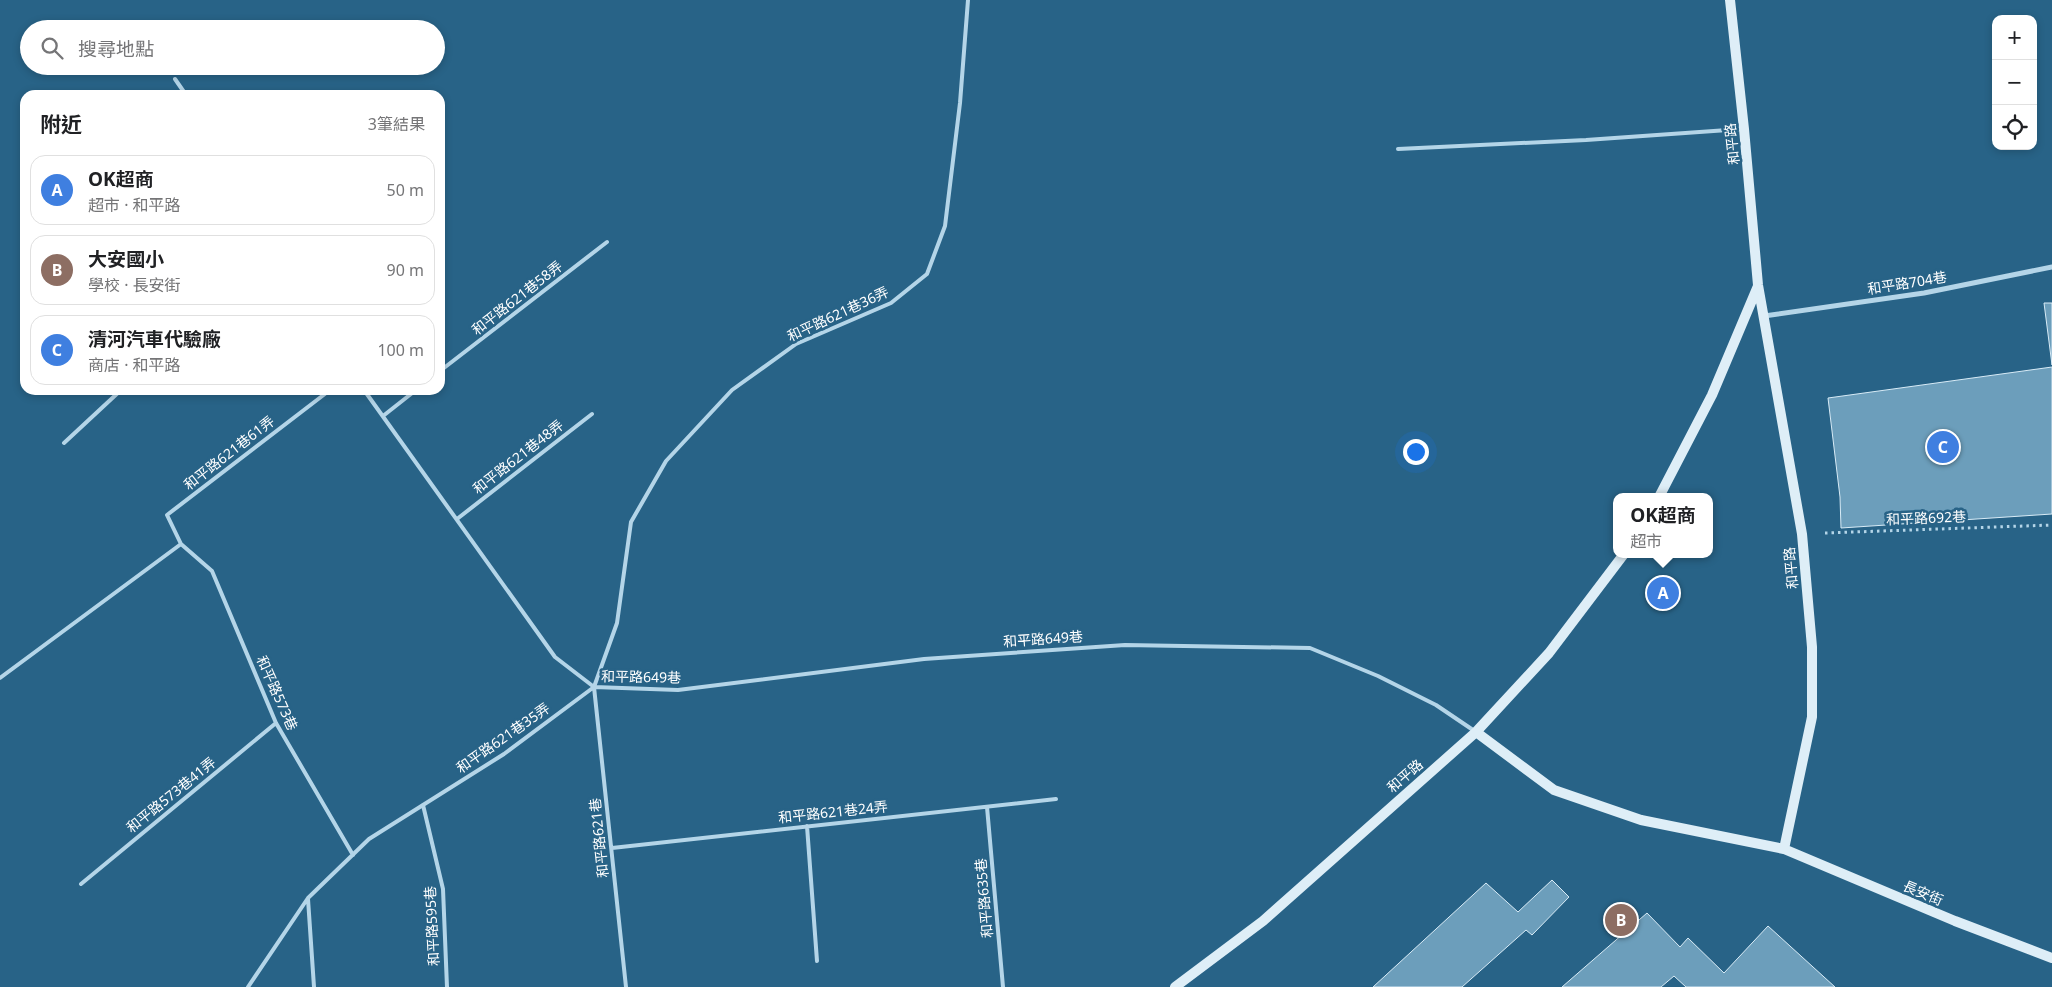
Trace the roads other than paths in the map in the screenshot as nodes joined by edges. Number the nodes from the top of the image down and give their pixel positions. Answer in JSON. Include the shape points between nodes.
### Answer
{"nodes":[{"id":1,"x":968,"y":0,"type":"edge"},
{"id":2,"x":1730,"y":0,"type":"edge"},
{"id":3,"x":175,"y":80,"type":"dead end"},
{"id":4,"x":182,"y":90,"type":"edge"},
{"id":5,"x":1744,"y":129,"type":"junction"},
{"id":6,"x":1398,"y":149,"type":"dead end"},
{"id":7,"x":607,"y":242,"type":"dead end"},
{"id":8,"x":2052,"y":267,"type":"edge"},
{"id":9,"x":1758,"y":285,"type":"junction"},
{"id":10,"x":1764,"y":316,"type":"junction"},
{"id":11,"x":445,"y":367,"type":"edge"},
{"id":12,"x":116,"y":395,"type":"edge"},
{"id":13,"x":323,"y":395,"type":"edge"},
{"id":14,"x":368,"y":395,"type":"edge"},
{"id":15,"x":410,"y":395,"type":"edge"},
{"id":16,"x":592,"y":414,"type":"dead end"},
{"id":17,"x":383,"y":416,"type":"junction"},
{"id":18,"x":64,"y":443,"type":"dead end"},
{"id":19,"x":1661,"y":493,"type":"edge"},
{"id":20,"x":457,"y":519,"type":"junction"},
{"id":21,"x":180,"y":544,"type":"junction"},
{"id":22,"x":1621,"y":558,"type":"edge"},
{"id":23,"x":0,"y":678,"type":"edge"},
{"id":24,"x":594,"y":688,"type":"junction"},
{"id":25,"x":276,"y":723,"type":"junction"},
{"id":26,"x":1476,"y":732,"type":"junction"},
{"id":27,"x":1056,"y":799,"type":"dead end"},
{"id":28,"x":423,"y":805,"type":"junction"},
{"id":29,"x":987,"y":807,"type":"junction"},
{"id":30,"x":807,"y":826,"type":"junction"},
{"id":31,"x":612,"y":848,"type":"junction"},
{"id":32,"x":1784,"y":849,"type":"junction"},
{"id":33,"x":353,"y":855,"type":"junction"},
{"id":34,"x":81,"y":884,"type":"dead end"},
{"id":35,"x":308,"y":898,"type":"junction"},
{"id":36,"x":2052,"y":958,"type":"edge"},
{"id":37,"x":817,"y":961,"type":"dead end"},
{"id":38,"x":248,"y":987,"type":"edge"},
{"id":39,"x":314,"y":987,"type":"edge"},
{"id":40,"x":447,"y":987,"type":"edge"},
{"id":41,"x":626,"y":987,"type":"edge"},
{"id":42,"x":1003,"y":987,"type":"edge"},
{"id":43,"x":1174,"y":987,"type":"edge"}],
"edges":[{"from":1,"to":24,"type":"lane","name":"和平路621巷36弄","via":[[945,226],[927,274],[891,303],[796,344],[732,390],[666,461],[631,522],[617,623]]},
{"from":2,"to":5,"type":"street","name":"和平路"},
{"from":3,"to":4,"type":"lane"},
{"from":5,"to":6,"type":"lane"},
{"from":5,"to":9,"type":"street","name":"和平路"},
{"from":7,"to":11,"type":"lane","name":"和平路621巷58弄"},
{"from":8,"to":10,"type":"street","name":"和平路704巷","via":[[1924,293]]},
{"from":9,"to":10,"type":"street","name":"和平路"},
{"from":9,"to":19,"type":"street","name":"和平路","via":[[1712,395]]},
{"from":10,"to":32,"type":"street","name":"和平路","via":[[1802,534],[1812,647],[1812,717]]},
{"from":12,"to":18,"type":"lane"},
{"from":13,"to":21,"type":"lane","name":"和平路621巷61弄","via":[[167,515]]},
{"from":14,"to":17,"type":"lane"},
{"from":15,"to":17,"type":"lane"},
{"from":16,"to":20,"type":"lane","name":"和平路621巷48弄"},
{"from":17,"to":20,"type":"lane"},
{"from":20,"to":24,"type":"lane","via":[[555,657]]},
{"from":21,"to":23,"type":"lane"},
{"from":21,"to":25,"type":"lane","name":"和平路573巷","via":[[212,571]]},
{"from":22,"to":26,"type":"street","name":"和平路","via":[[1549,654]]},
{"from":24,"to":26,"type":"lane","name":"和平路649巷","via":[[678,690],[924,659],[1125,645],[1310,648],[1378,676],[1436,705]]},
{"from":24,"to":28,"type":"lane","name":"和平路621巷35弄","via":[[504,754]]},
{"from":24,"to":31,"type":"lane","name":"和平路621巷"},
{"from":25,"to":33,"type":"lane","name":"和平路573巷"},
{"from":25,"to":34,"type":"lane","name":"和平路573巷41弄"},
{"from":26,"to":32,"type":"street","name":"長安街","via":[[1554,790],[1641,820]]},
{"from":26,"to":43,"type":"street","name":"和平路","via":[[1263,921]]},
{"from":27,"to":29,"type":"lane","name":"和平路621巷24弄"},
{"from":28,"to":33,"type":"lane","via":[[369,839]]},
{"from":28,"to":40,"type":"lane","name":"和平路595巷","via":[[444,889]]},
{"from":29,"to":30,"type":"lane","name":"和平路621巷24弄"},
{"from":29,"to":42,"type":"lane","name":"和平路635巷"},
{"from":30,"to":31,"type":"lane","name":"和平路621巷24弄"},
{"from":30,"to":37,"type":"lane"},
{"from":31,"to":41,"type":"lane","name":"和平路621巷"},
{"from":32,"to":36,"type":"street","name":"長安街"},
{"from":33,"to":35,"type":"lane"},
{"from":35,"to":38,"type":"lane"},
{"from":35,"to":39,"type":"lane"}]}
